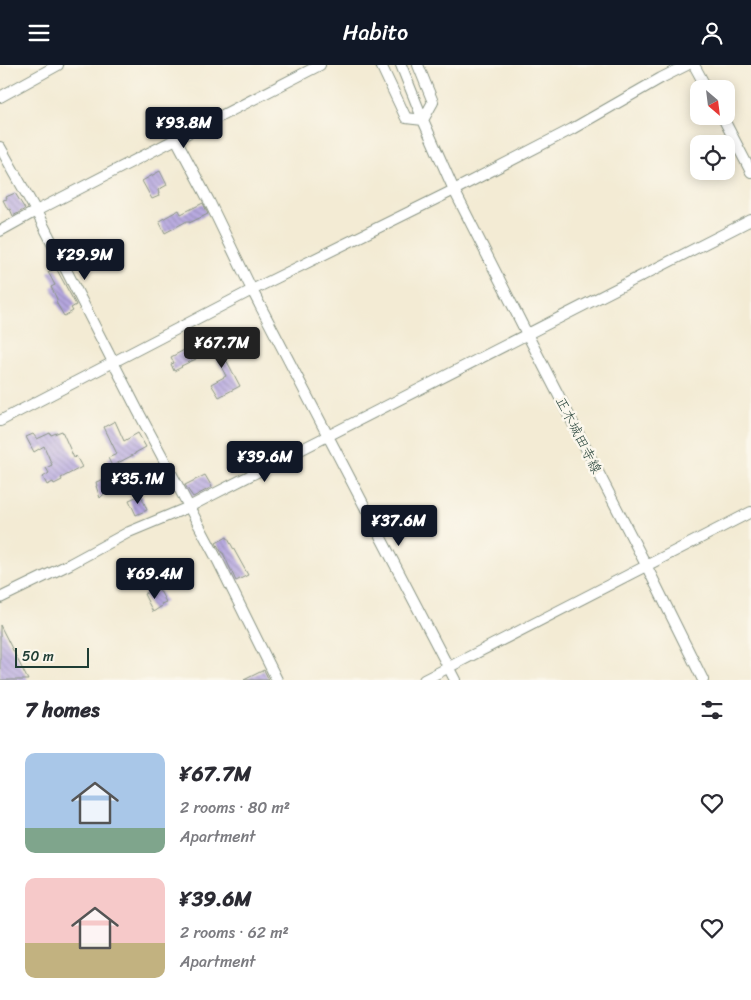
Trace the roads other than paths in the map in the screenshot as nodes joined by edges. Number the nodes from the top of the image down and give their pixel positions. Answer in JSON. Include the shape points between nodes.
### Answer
{"nodes":[{"id":1,"x":58,"y":65,"type":"edge"},
{"id":2,"x":320,"y":65,"type":"edge"},
{"id":3,"x":381,"y":65,"type":"edge"},
{"id":4,"x":402,"y":65,"type":"edge"},
{"id":5,"x":418,"y":65,"type":"edge"},
{"id":6,"x":687,"y":65,"type":"edge"},
{"id":7,"x":694,"y":65,"type":"edge"},
{"id":8,"x":702,"y":80,"type":"edge"},
{"id":9,"x":0,"y":97,"type":"edge"},
{"id":10,"x":423,"y":121,"type":"junction"},
{"id":11,"x":727,"y":125,"type":"edge"},
{"id":12,"x":176,"y":139,"type":"junction"},
{"id":13,"x":0,"y":147,"type":"edge"},
{"id":14,"x":751,"y":171,"type":"edge"},
{"id":15,"x":454,"y":190,"type":"junction"},
{"id":16,"x":36,"y":211,"type":"junction"},
{"id":17,"x":751,"y":220,"type":"edge"},
{"id":18,"x":0,"y":231,"type":"edge"},
{"id":19,"x":252,"y":290,"type":"junction"},
{"id":20,"x":527,"y":334,"type":"junction"},
{"id":21,"x":112,"y":362,"type":"junction"},
{"id":22,"x":0,"y":421,"type":"edge"},
{"id":23,"x":329,"y":437,"type":"junction"},
{"id":24,"x":189,"y":507,"type":"junction"},
{"id":25,"x":751,"y":512,"type":"edge"},
{"id":26,"x":646,"y":565,"type":"junction"},
{"id":27,"x":0,"y":598,"type":"edge"},
{"id":28,"x":449,"y":667,"type":"junction"},
{"id":29,"x":277,"y":680,"type":"edge"},
{"id":30,"x":424,"y":680,"type":"edge"},
{"id":31,"x":455,"y":680,"type":"edge"},
{"id":32,"x":703,"y":680,"type":"edge"}],
"edges":[{"from":1,"to":9,"type":"street"},
{"from":2,"to":12,"type":"street"},
{"from":3,"to":10,"type":"street","via":[[406,118]]},
{"from":4,"to":10,"type":"street","name":"正木城田寺線"},
{"from":5,"to":10,"type":"street","via":[[433,103]]},
{"from":6,"to":15,"type":"street"},
{"from":7,"to":8,"type":"street"},
{"from":10,"to":15,"type":"street","name":"正木城田寺線"},
{"from":11,"to":14,"type":"street"},
{"from":12,"to":16,"type":"street"},
{"from":12,"to":19,"type":"street"},
{"from":13,"to":16,"type":"street"},
{"from":15,"to":19,"type":"street"},
{"from":15,"to":20,"type":"street","name":"正木城田寺線"},
{"from":16,"to":18,"type":"street"},
{"from":16,"to":21,"type":"street"},
{"from":17,"to":20,"type":"street"},
{"from":19,"to":21,"type":"street"},
{"from":19,"to":23,"type":"street"},
{"from":20,"to":23,"type":"street"},
{"from":20,"to":26,"type":"street","name":"正木城田寺線"},
{"from":21,"to":22,"type":"street"},
{"from":21,"to":24,"type":"street"},
{"from":23,"to":24,"type":"street"},
{"from":23,"to":28,"type":"street"},
{"from":24,"to":27,"type":"street","via":[[129,532]]},
{"from":24,"to":29,"type":"street"},
{"from":25,"to":26,"type":"street"},
{"from":26,"to":28,"type":"street"},
{"from":26,"to":32,"type":"street","name":"正木城田寺線"},
{"from":28,"to":30,"type":"street"},
{"from":28,"to":31,"type":"street"}]}
